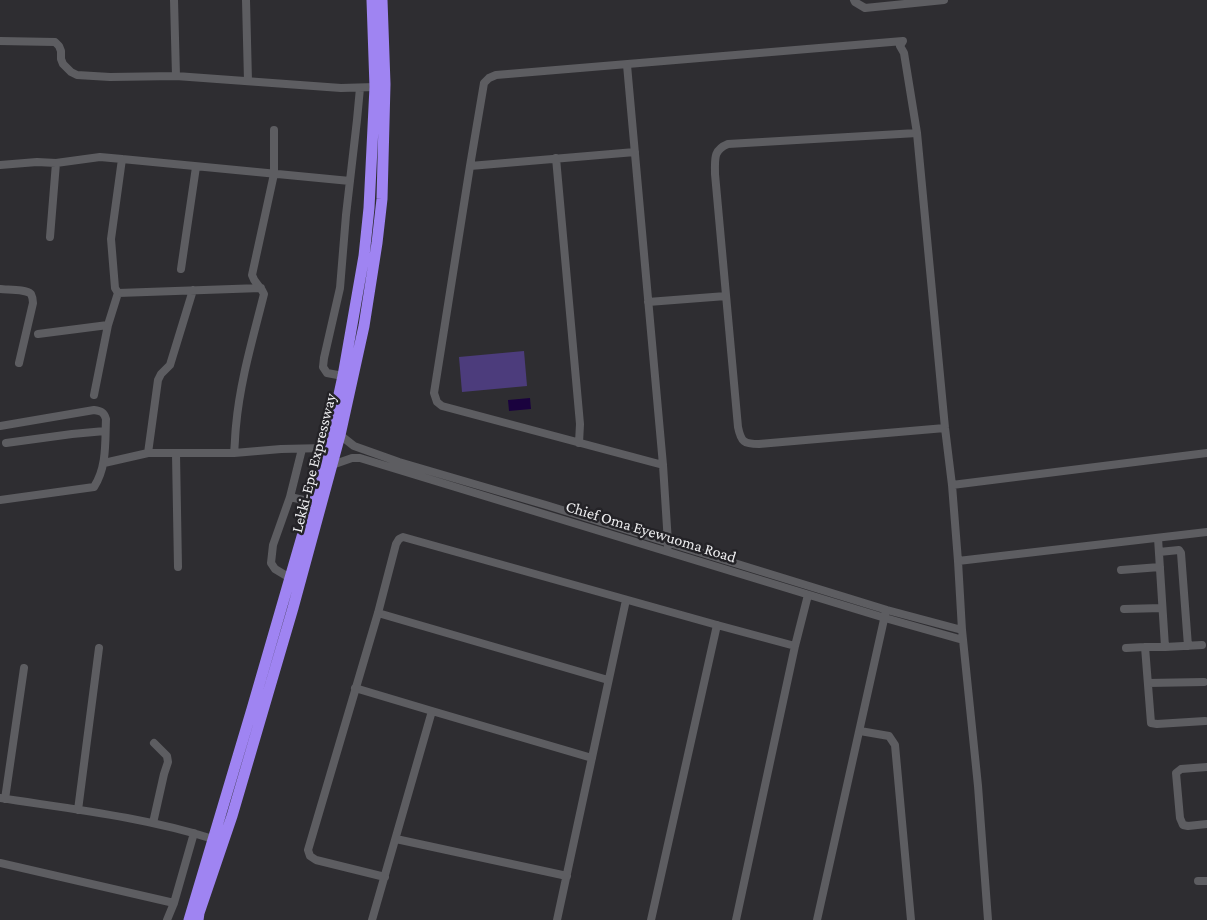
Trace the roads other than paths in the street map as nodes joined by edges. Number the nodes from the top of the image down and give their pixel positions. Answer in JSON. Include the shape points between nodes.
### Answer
{"nodes":[{"id":1,"x":174,"y":0,"type":"edge"},
{"id":2,"x":246,"y":0,"type":"edge"},
{"id":3,"x":372,"y":0,"type":"edge"},
{"id":4,"x":382,"y":0,"type":"edge"},
{"id":5,"x":854,"y":0,"type":"edge"},
{"id":6,"x":944,"y":0,"type":"edge"},
{"id":7,"x":0,"y":41,"type":"edge"},
{"id":8,"x":627,"y":65,"type":"junction"},
{"id":9,"x":176,"y":76,"type":"junction"},
{"id":10,"x":248,"y":81,"type":"junction"},
{"id":11,"x":375,"y":87,"type":"junction"},
{"id":12,"x":360,"y":88,"type":"junction"},
{"id":13,"x":358,"y":120,"type":"junction"},
{"id":14,"x":373,"y":121,"type":"junction"},
{"id":15,"x":274,"y":130,"type":"dead end"},
{"id":16,"x":916,"y":133,"type":"junction"},
{"id":17,"x":635,"y":152,"type":"junction"},
{"id":18,"x":556,"y":158,"type":"junction"},
{"id":19,"x":122,"y":159,"type":"junction"},
{"id":20,"x":56,"y":163,"type":"junction"},
{"id":21,"x":0,"y":165,"type":"edge"},
{"id":22,"x":196,"y":166,"type":"junction"},
{"id":23,"x":470,"y":166,"type":"junction"},
{"id":24,"x":274,"y":174,"type":"junction"},
{"id":25,"x":350,"y":181,"type":"junction"},
{"id":26,"x":50,"y":238,"type":"dead end"},
{"id":27,"x":181,"y":269,"type":"dead end"},
{"id":28,"x":261,"y":288,"type":"junction"},
{"id":29,"x":0,"y":289,"type":"edge"},
{"id":30,"x":193,"y":290,"type":"junction"},
{"id":31,"x":118,"y":293,"type":"junction"},
{"id":32,"x":726,"y":296,"type":"junction"},
{"id":33,"x":648,"y":302,"type":"junction"},
{"id":34,"x":108,"y":325,"type":"junction"},
{"id":35,"x":38,"y":334,"type":"dead end"},
{"id":36,"x":19,"y":363,"type":"dead end"},
{"id":37,"x":343,"y":376,"type":"junction"},
{"id":38,"x":94,"y":395,"type":"dead end"},
{"id":39,"x":0,"y":426,"type":"edge"},
{"id":40,"x":945,"y":428,"type":"junction"},
{"id":41,"x":105,"y":431,"type":"junction"},
{"id":42,"x":340,"y":435,"type":"junction"},
{"id":43,"x":6,"y":443,"type":"dead end"},
{"id":44,"x":579,"y":443,"type":"junction"},
{"id":45,"x":302,"y":448,"type":"junction"},
{"id":46,"x":326,"y":448,"type":"junction"},
{"id":47,"x":148,"y":453,"type":"junction"},
{"id":48,"x":234,"y":453,"type":"junction"},
{"id":49,"x":1207,"y":453,"type":"edge"},
{"id":50,"x":176,"y":454,"type":"junction"},
{"id":51,"x":104,"y":463,"type":"junction"},
{"id":52,"x":332,"y":465,"type":"junction"},
{"id":53,"x":663,"y":465,"type":"junction"},
{"id":54,"x":952,"y":485,"type":"junction"},
{"id":55,"x":290,"y":496,"type":"junction"},
{"id":56,"x":0,"y":500,"type":"edge"},
{"id":57,"x":312,"y":502,"type":"junction"},
{"id":58,"x":1207,"y":532,"type":"edge"},
{"id":59,"x":1158,"y":538,"type":"junction"},
{"id":60,"x":667,"y":547,"type":"junction"},
{"id":61,"x":1159,"y":552,"type":"junction"},
{"id":62,"x":958,"y":561,"type":"junction"},
{"id":63,"x":178,"y":567,"type":"dead end"},
{"id":64,"x":1160,"y":567,"type":"junction"},
{"id":65,"x":1121,"y":570,"type":"dead end"},
{"id":66,"x":290,"y":578,"type":"junction"},
{"id":67,"x":808,"y":594,"type":"junction"},
{"id":68,"x":626,"y":600,"type":"junction"},
{"id":69,"x":1162,"y":608,"type":"junction"},
{"id":70,"x":1124,"y":609,"type":"dead end"},
{"id":71,"x":378,"y":613,"type":"junction"},
{"id":72,"x":886,"y":614,"type":"junction"},
{"id":73,"x":717,"y":625,"type":"junction"},
{"id":74,"x":962,"y":630,"type":"junction"},
{"id":75,"x":963,"y":640,"type":"junction"},
{"id":76,"x":1202,"y":645,"type":"dead end"},
{"id":77,"x":795,"y":646,"type":"junction"},
{"id":78,"x":1188,"y":646,"type":"junction"},
{"id":79,"x":1145,"y":647,"type":"junction"},
{"id":80,"x":1165,"y":647,"type":"junction"},
{"id":81,"x":99,"y":648,"type":"dead end"},
{"id":82,"x":1126,"y":648,"type":"dead end"},
{"id":83,"x":24,"y":668,"type":"dead end"},
{"id":84,"x":608,"y":680,"type":"junction"},
{"id":85,"x":1204,"y":682,"type":"dead end"},
{"id":86,"x":1148,"y":684,"type":"junction"},
{"id":87,"x":355,"y":688,"type":"junction"},
{"id":88,"x":262,"y":693,"type":"junction"},
{"id":89,"x":432,"y":711,"type":"junction"},
{"id":90,"x":1206,"y":721,"type":"dead end"},
{"id":91,"x":860,"y":731,"type":"junction"},
{"id":92,"x":154,"y":743,"type":"dead end"},
{"id":93,"x":592,"y":758,"type":"junction"},
{"id":94,"x":1207,"y":768,"type":"edge"},
{"id":95,"x":2,"y":798,"type":"edge"},
{"id":96,"x":78,"y":810,"type":"junction"},
{"id":97,"x":153,"y":823,"type":"junction"},
{"id":98,"x":1207,"y":824,"type":"edge"},
{"id":99,"x":194,"y":833,"type":"junction"},
{"id":100,"x":213,"y":839,"type":"junction"},
{"id":101,"x":396,"y":839,"type":"junction"},
{"id":102,"x":0,"y":863,"type":"edge"},
{"id":103,"x":567,"y":876,"type":"junction"},
{"id":104,"x":385,"y":877,"type":"junction"},
{"id":105,"x":1207,"y":880,"type":"edge"},
{"id":106,"x":1198,"y":881,"type":"dead end"},
{"id":107,"x":174,"y":903,"type":"junction"},
{"id":108,"x":167,"y":920,"type":"edge"},
{"id":109,"x":189,"y":920,"type":"edge"},
{"id":110,"x":198,"y":920,"type":"edge"},
{"id":111,"x":372,"y":920,"type":"edge"},
{"id":112,"x":557,"y":920,"type":"edge"},
{"id":113,"x":651,"y":920,"type":"edge"},
{"id":114,"x":736,"y":920,"type":"edge"},
{"id":115,"x":817,"y":920,"type":"edge"},
{"id":116,"x":911,"y":920,"type":"edge"},
{"id":117,"x":988,"y":920,"type":"edge"}],
"edges":[{"from":1,"to":9,"type":"street"},
{"from":2,"to":10,"type":"street"},
{"from":3,"to":11,"type":"highway","name":"Lekki-Epe Expressway"},
{"from":4,"to":42,"type":"highway","name":"Lekki-Epe Expressway","via":[[385,84],[382,199],[364,326]]},
{"from":5,"to":6,"type":"street","via":[[864,8]]},
{"from":7,"to":9,"type":"street","via":[[55,42],[62,51],[63,64],[77,75]]},
{"from":8,"to":16,"type":"street","via":[[903,41],[900,46],[904,53]]},
{"from":8,"to":17,"type":"street"},
{"from":8,"to":23,"type":"street","via":[[489,78],[484,83]]},
{"from":9,"to":10,"type":"street"},
{"from":10,"to":12,"type":"street"},
{"from":11,"to":12,"type":"street"},
{"from":11,"to":14,"type":"highway","name":"Lekki-Epe Expressway"},
{"from":12,"to":13,"type":"street"},
{"from":13,"to":14,"type":"street"},
{"from":13,"to":25,"type":"street"},
{"from":14,"to":37,"type":"highway","name":"Lekki-Epe Expressway","via":[[364,256]]},
{"from":15,"to":24,"type":"street"},
{"from":16,"to":32,"type":"street","via":[[722,146],[717,151],[714,174]]},
{"from":16,"to":40,"type":"street"},
{"from":17,"to":18,"type":"street"},
{"from":17,"to":33,"type":"street"},
{"from":18,"to":23,"type":"street"},
{"from":18,"to":44,"type":"street","via":[[580,424]]},
{"from":19,"to":20,"type":"street","via":[[100,157]]},
{"from":19,"to":22,"type":"street"},
{"from":19,"to":31,"type":"street","via":[[111,239]]},
{"from":20,"to":21,"type":"street"},
{"from":20,"to":26,"type":"street"},
{"from":22,"to":24,"type":"street"},
{"from":22,"to":27,"type":"street"},
{"from":23,"to":44,"type":"street","via":[[434,393],[437,402]]},
{"from":24,"to":25,"type":"street"},
{"from":24,"to":28,"type":"street","via":[[252,276]]},
{"from":25,"to":37,"type":"street","via":[[340,288],[323,367],[327,373]]},
{"from":28,"to":30,"type":"street"},
{"from":28,"to":48,"type":"street","via":[[264,294],[239,400]]},
{"from":29,"to":36,"type":"street","via":[[21,290],[32,295]]},
{"from":30,"to":31,"type":"street"},
{"from":30,"to":47,"type":"street","via":[[170,365],[158,380]]},
{"from":31,"to":34,"type":"street"},
{"from":32,"to":33,"type":"street"},
{"from":32,"to":40,"type":"street","via":[[738,427],[744,442],[759,444]]},
{"from":33,"to":53,"type":"street"},
{"from":34,"to":35,"type":"street"},
{"from":34,"to":38,"type":"street"},
{"from":37,"to":46,"type":"highway","name":"Lekki-Epe Expressway"},
{"from":39,"to":41,"type":"street","via":[[94,410],[104,414]]},
{"from":40,"to":54,"type":"street"},
{"from":41,"to":43,"type":"street"},
{"from":41,"to":51,"type":"street"},
{"from":42,"to":52,"type":"highway","name":"Lekki-Epe Expressway"},
{"from":42,"to":60,"type":"street","name":"Chief Oma Eyewuoma Road","via":[[354,446],[399,462],[536,502]]},
{"from":44,"to":53,"type":"street"},
{"from":45,"to":46,"type":"street"},
{"from":45,"to":48,"type":"street"},
{"from":45,"to":55,"type":"street"},
{"from":46,"to":57,"type":"highway","name":"Lekki-Epe Expressway"},
{"from":47,"to":50,"type":"street"},
{"from":47,"to":51,"type":"street"},
{"from":48,"to":50,"type":"street"},
{"from":49,"to":54,"type":"street"},
{"from":50,"to":63,"type":"street"},
{"from":51,"to":56,"type":"street","via":[[94,487]]},
{"from":52,"to":60,"type":"street","name":"Chief Oma Eyewuoma Road","via":[[360,458]]},
{"from":52,"to":88,"type":"highway","name":"Lekki-Epe Expressway","via":[[293,608]]},
{"from":53,"to":60,"type":"street"},
{"from":54,"to":62,"type":"street"},
{"from":55,"to":57,"type":"street"},
{"from":55,"to":66,"type":"street","via":[[273,545],[271,563]]},
{"from":57,"to":66,"type":"highway","name":"Lekki-Epe Expressway"},
{"from":58,"to":59,"type":"street"},
{"from":59,"to":61,"type":"street"},
{"from":59,"to":62,"type":"street"},
{"from":60,"to":67,"type":"street","name":"Chief Oma Eyewuoma Road"},
{"from":60,"to":72,"type":"street","name":"Chief Oma Eyewuoma Road"},
{"from":61,"to":64,"type":"street"},
{"from":61,"to":78,"type":"street","via":[[1179,550],[1181,553]]},
{"from":62,"to":74,"type":"street"},
{"from":64,"to":65,"type":"street"},
{"from":64,"to":69,"type":"street"},
{"from":66,"to":88,"type":"highway","name":"Lekki-Epe Expressway"},
{"from":67,"to":72,"type":"street","name":"Chief Oma Eyewuoma Road"},
{"from":67,"to":77,"type":"street"},
{"from":68,"to":71,"type":"street","via":[[403,537],[396,544]]},
{"from":68,"to":73,"type":"street"},
{"from":68,"to":84,"type":"street"},
{"from":69,"to":70,"type":"street"},
{"from":69,"to":80,"type":"street"},
{"from":71,"to":84,"type":"street"},
{"from":71,"to":87,"type":"street"},
{"from":72,"to":74,"type":"street","name":"Chief Oma Eyewuoma Road"},
{"from":72,"to":75,"type":"street","name":"Chief Oma Eyewuoma Road"},
{"from":72,"to":91,"type":"street"},
{"from":73,"to":77,"type":"street"},
{"from":73,"to":113,"type":"street"},
{"from":74,"to":75,"type":"street"},
{"from":75,"to":117,"type":"street"},
{"from":76,"to":78,"type":"street"},
{"from":77,"to":114,"type":"street"},
{"from":78,"to":80,"type":"street"},
{"from":79,"to":80,"type":"street"},
{"from":79,"to":82,"type":"street"},
{"from":79,"to":86,"type":"street"},
{"from":81,"to":96,"type":"street"},
{"from":83,"to":95,"type":"street"},
{"from":84,"to":93,"type":"street"},
{"from":85,"to":86,"type":"street"},
{"from":86,"to":90,"type":"street","via":[[1150,723]]},
{"from":87,"to":89,"type":"street"},
{"from":87,"to":104,"type":"street","via":[[308,850],[316,860]]},
{"from":88,"to":100,"type":"highway","name":"Lekki-Epe Expressway"},
{"from":88,"to":110,"type":"highway","name":"Lekki-Epe Expressway","via":[[232,816]]},
{"from":89,"to":93,"type":"street"},
{"from":89,"to":101,"type":"street"},
{"from":91,"to":115,"type":"street"},
{"from":91,"to":116,"type":"street","via":[[888,736],[895,745]]},
{"from":92,"to":97,"type":"street","via":[[167,756],[168,762]]},
{"from":93,"to":103,"type":"street"},
{"from":94,"to":98,"type":"street","via":[[1176,773],[1183,825]]},
{"from":95,"to":96,"type":"street"},
{"from":96,"to":97,"type":"street"},
{"from":97,"to":99,"type":"street"},
{"from":99,"to":100,"type":"street"},
{"from":99,"to":107,"type":"street"},
{"from":100,"to":109,"type":"highway","name":"Lekki-Epe Expressway"},
{"from":101,"to":103,"type":"street"},
{"from":101,"to":104,"type":"street"},
{"from":102,"to":107,"type":"street"},
{"from":103,"to":112,"type":"street"},
{"from":104,"to":111,"type":"street"},
{"from":105,"to":106,"type":"street"},
{"from":107,"to":108,"type":"street"}]}
